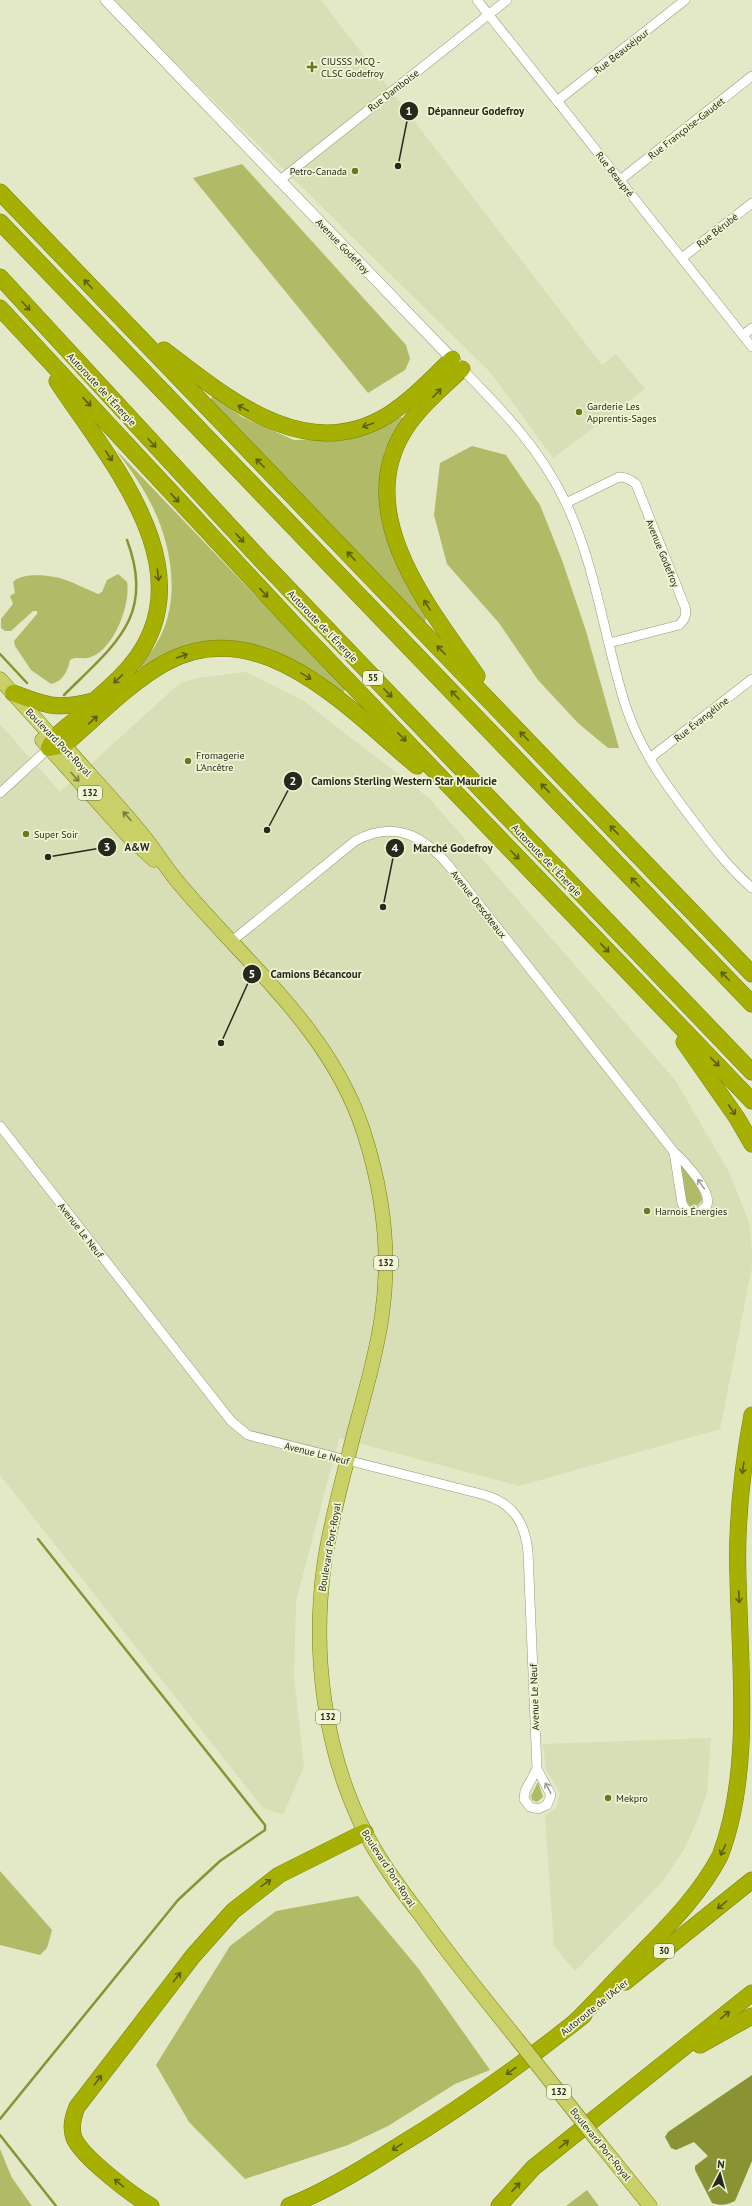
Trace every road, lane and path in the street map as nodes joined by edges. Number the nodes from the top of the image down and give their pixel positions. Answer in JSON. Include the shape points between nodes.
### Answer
{"nodes":[{"id":1,"x":106,"y":0,"type":"edge"},
{"id":2,"x":477,"y":0,"type":"edge"},
{"id":3,"x":507,"y":0,"type":"edge"},
{"id":4,"x":685,"y":0,"type":"edge"},
{"id":5,"x":489,"y":15,"type":"junction"},
{"id":6,"x":752,"y":76,"type":"edge"},
{"id":7,"x":557,"y":101,"type":"junction"},
{"id":8,"x":620,"y":180,"type":"junction"},
{"id":9,"x":279,"y":181,"type":"junction"},
{"id":10,"x":0,"y":192,"type":"edge"},
{"id":11,"x":752,"y":202,"type":"edge"},
{"id":12,"x":0,"y":222,"type":"edge"},
{"id":13,"x":682,"y":258,"type":"junction"},
{"id":14,"x":0,"y":277,"type":"edge"},
{"id":15,"x":0,"y":308,"type":"edge"},
{"id":16,"x":115,"y":312,"type":"junction"},
{"id":17,"x":752,"y":328,"type":"edge"},
{"id":18,"x":743,"y":335,"type":"junction"},
{"id":19,"x":32,"y":343,"type":"junction"},
{"id":20,"x":752,"y":347,"type":"edge"},
{"id":21,"x":457,"y":364,"type":"junction"},
{"id":22,"x":566,"y":503,"type":"junction"},
{"id":23,"x":609,"y":643,"type":"junction"},
{"id":24,"x":0,"y":679,"type":"edge"},
{"id":25,"x":752,"y":679,"type":"edge"},
{"id":26,"x":7,"y":693,"type":"edge"},
{"id":27,"x":94,"y":701,"type":"junction"},
{"id":28,"x":507,"y":718,"type":"junction"},
{"id":29,"x":55,"y":744,"type":"junction"},
{"id":30,"x":650,"y":758,"type":"junction"},
{"id":31,"x":0,"y":793,"type":"edge"},
{"id":32,"x":478,"y":816,"type":"junction"},
{"id":33,"x":670,"y":888,"type":"junction"},
{"id":34,"x":752,"y":888,"type":"edge"},
{"id":35,"x":232,"y":941,"type":"junction"},
{"id":36,"x":752,"y":960,"type":"edge"},
{"id":37,"x":752,"y":974,"type":"edge"},
{"id":38,"x":659,"y":1004,"type":"junction"},
{"id":39,"x":752,"y":1004,"type":"edge"},
{"id":40,"x":752,"y":1072,"type":"edge"},
{"id":41,"x":752,"y":1101,"type":"edge"},
{"id":42,"x":0,"y":1126,"type":"edge"},
{"id":43,"x":752,"y":1144,"type":"edge"},
{"id":44,"x":674,"y":1152,"type":"junction"},
{"id":45,"x":752,"y":1415,"type":"edge"},
{"id":46,"x":347,"y":1461,"type":"junction"},
{"id":47,"x":537,"y":1769,"type":"dead end"},
{"id":48,"x":365,"y":1832,"type":"junction"},
{"id":49,"x":752,"y":1880,"type":"edge"},
{"id":50,"x":752,"y":1993,"type":"edge"},
{"id":51,"x":752,"y":2016,"type":"edge"},
{"id":52,"x":576,"y":2022,"type":"junction"},
{"id":53,"x":662,"y":2066,"type":"junction"},
{"id":54,"x":151,"y":2206,"type":"edge"},
{"id":55,"x":289,"y":2206,"type":"edge"},
{"id":56,"x":499,"y":2206,"type":"edge"},
{"id":57,"x":650,"y":2206,"type":"edge"}],
"edges":[{"from":1,"to":9,"type":"street","name":"Avenue Godefroy"},
{"from":2,"to":5,"type":"street","name":"Rue Beaupré"},
{"from":3,"to":5,"type":"street","name":"Rue Damboise"},
{"from":4,"to":7,"type":"street","name":"Rue Beauséjour"},
{"from":5,"to":7,"type":"street","name":"Rue Beaupré"},
{"from":5,"to":9,"type":"street","name":"Rue Damboise"},
{"from":6,"to":8,"type":"street","name":"Rue Françoise-Gaudet"},
{"from":7,"to":8,"type":"street","name":"Rue Beaupré"},
{"from":8,"to":13,"type":"street","name":"Rue Beaupré"},
{"from":9,"to":21,"type":"street","name":"Avenue Godefroy"},
{"from":16,"to":10,"type":"highway","one_way":true},
{"from":11,"to":13,"type":"street","name":"Rue Bérubé"},
{"from":39,"to":12,"type":"highway","one_way":true},
{"from":13,"to":18,"type":"street","name":"Rue Beaupré"},
{"from":14,"to":40,"type":"highway","name":"Autoroute de l'Énergie","number":"55","one_way":true,"via":[[255,554]]},
{"from":15,"to":19,"type":"highway"},
{"from":21,"to":16,"type":"highway","one_way":true,"via":[[374,423],[342,431],[310,431],[277,423],[236,404]]},
{"from":28,"to":16,"type":"highway","one_way":true},
{"from":17,"to":18,"type":"street"},
{"from":18,"to":20,"type":"street","name":"Rue Beaupré"},
{"from":19,"to":27,"type":"highway","one_way":true,"via":[[130,491],[149,533],[157,566],[158,606],[148,640],[129,668]]},
{"from":19,"to":32,"type":"highway","one_way":true,"via":[[250,578]]},
{"from":21,"to":22,"type":"street","name":"Avenue Godefroy","via":[[529,440]]},
{"from":28,"to":21,"type":"highway","one_way":true,"via":[[418,590],[396,543],[388,506],[388,472],[399,440],[413,418]]},
{"from":22,"to":23,"type":"street","name":"Avenue Godefroy","via":[[590,565]]},
{"from":22,"to":23,"type":"street","name":"Avenue Godefroy","via":[[618,478],[624,477],[636,484],[685,607],[684,620],[679,625]]},
{"from":23,"to":30,"type":"street","name":"Avenue Godefroy","via":[[630,717]]},
{"from":24,"to":26,"type":"main road","name":"Boulevard Port-Royal","number":"132"},
{"from":25,"to":30,"type":"street","name":"Rue Évangéline"},
{"from":26,"to":27,"type":"highway","via":[[50,706],[68,707]]},
{"from":26,"to":29,"type":"main road","name":"Boulevard Port-Royal","number":"132"},
{"from":27,"to":29,"type":"highway"},
{"from":33,"to":28,"type":"highway","one_way":true},
{"from":29,"to":31,"type":"street"},
{"from":29,"to":32,"type":"highway","one_way":true,"via":[[141,680],[181,655],[204,650],[240,650],[276,660],[316,682]]},
{"from":29,"to":35,"type":"main road","name":"Boulevard Port-Royal","number":"132","via":[[130,838],[178,881]]},
{"from":30,"to":34,"type":"street","name":"Avenue Godefroy","via":[[669,789],[701,831],[731,868]]},
{"from":32,"to":38,"type":"highway","one_way":true},
{"from":33,"to":36,"type":"highway"},
{"from":33,"to":37,"type":"highway"},
{"from":35,"to":44,"type":"street","name":"Avenue Descôteaux","via":[[355,841],[367,835],[387,831],[414,836],[429,845],[449,866]]},
{"from":35,"to":46,"type":"main road","name":"Boulevard Port-Royal","number":"132","via":[[305,1023],[337,1070],[361,1124],[378,1182],[385,1234],[384,1301],[376,1345]]},
{"from":38,"to":41,"type":"highway","one_way":true},
{"from":38,"to":43,"type":"highway","one_way":true},
{"from":42,"to":46,"type":"street","name":"Avenue Le Neuf","via":[[231,1421],[248,1435]]},
{"from":44,"to":44,"type":"street","name":"Avenue Descôteaux","one_way":true,"via":[[682,1205],[690,1212],[700,1212],[708,1204],[707,1194]]},
{"from":45,"to":52,"type":"highway","one_way":true,"via":[[738,1525],[738,1580],[746,1740],[743,1783],[736,1816],[721,1855],[695,1895]]},
{"from":46,"to":47,"type":"street","name":"Avenue Le Neuf","via":[[491,1497],[505,1504],[518,1517],[528,1552]]},
{"from":46,"to":48,"type":"main road","name":"Boulevard Port-Royal","number":"132","via":[[332,1520],[324,1566],[320,1656],[324,1698],[332,1737],[350,1796]]},
{"from":54,"to":48,"type":"highway","one_way":true,"via":[[112,2177],[80,2148],[72,2129],[77,2108],[193,1956],[233,1911],[279,1875]]},
{"from":48,"to":57,"type":"main road","name":"Boulevard Port-Royal","number":"132","bridge":true,"via":[[406,1896]]},
{"from":49,"to":52,"type":"highway","name":"Autoroute de l'Acier","number":"30","one_way":true},
{"from":53,"to":50,"type":"highway","one_way":true},
{"from":51,"to":53,"type":"highway"},
{"from":52,"to":55,"type":"highway","name":"Autoroute de l'Acier","number":"30","one_way":true,"via":[[431,2127],[337,2183]]},
{"from":56,"to":53,"type":"highway","one_way":true,"via":[[533,2168]]}]}
